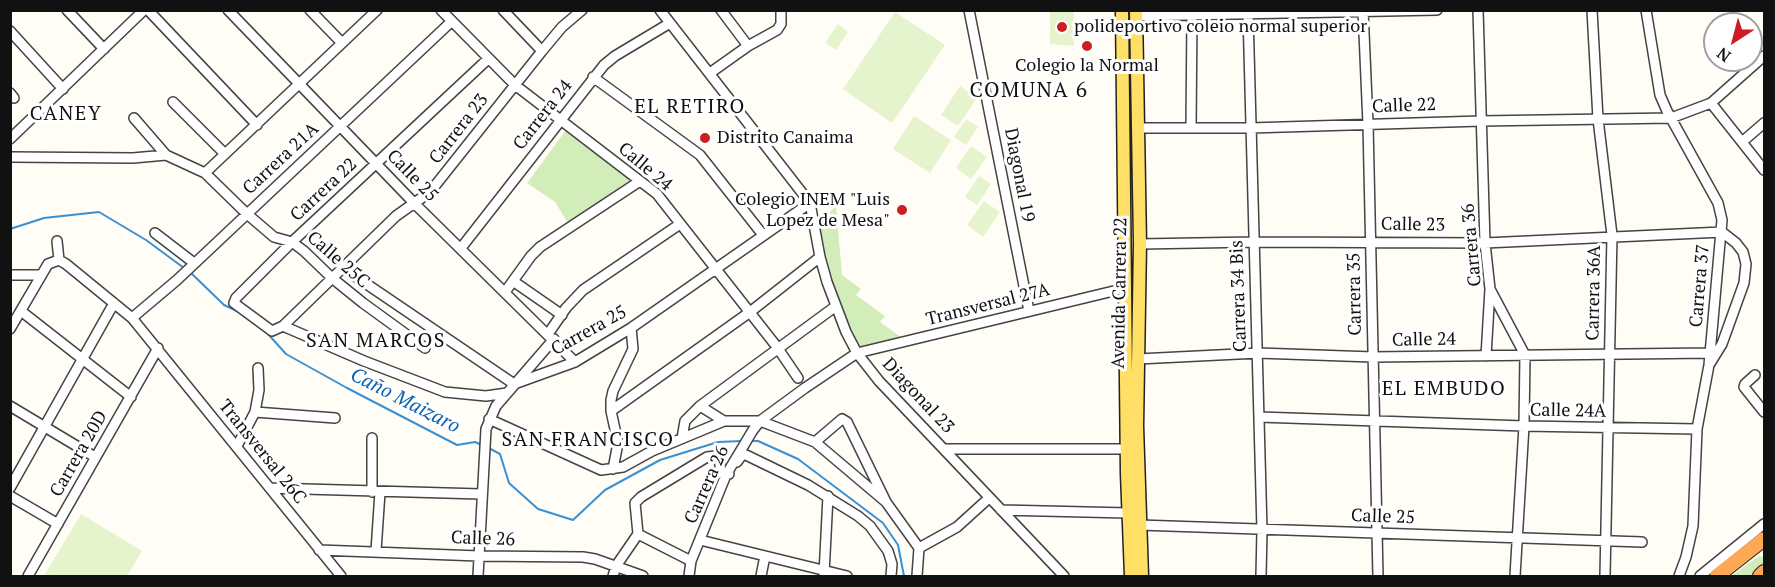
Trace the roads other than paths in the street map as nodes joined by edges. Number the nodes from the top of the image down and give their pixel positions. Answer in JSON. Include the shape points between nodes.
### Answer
{"nodes":[{"id":1,"x":67,"y":10,"type":"edge"},
{"id":2,"x":146,"y":10,"type":"edge"},
{"id":3,"x":228,"y":10,"type":"edge"},
{"id":4,"x":310,"y":10,"type":"edge"},
{"id":5,"x":441,"y":10,"type":"edge"},
{"id":6,"x":503,"y":10,"type":"edge"},
{"id":7,"x":582,"y":10,"type":"edge"},
{"id":8,"x":660,"y":10,"type":"edge"},
{"id":9,"x":721,"y":10,"type":"edge"},
{"id":10,"x":781,"y":10,"type":"edge"},
{"id":11,"x":969,"y":10,"type":"edge"},
{"id":12,"x":1122,"y":10,"type":"edge"},
{"id":13,"x":1437,"y":10,"type":"edge"},
{"id":14,"x":1478,"y":10,"type":"edge"},
{"id":15,"x":1592,"y":10,"type":"edge"},
{"id":16,"x":1646,"y":10,"type":"edge"},
{"id":17,"x":376,"y":11,"type":"edge"},
{"id":18,"x":1363,"y":11,"type":"edge"},
{"id":19,"x":1223,"y":12,"type":"edge"},
{"id":20,"x":1284,"y":12,"type":"edge"},
{"id":21,"x":1136,"y":13,"type":"edge"},
{"id":22,"x":1248,"y":14,"type":"junction"},
{"id":23,"x":1192,"y":15,"type":"junction"},
{"id":24,"x":452,"y":21,"type":"junction"},
{"id":25,"x":670,"y":23,"type":"junction"},
{"id":26,"x":10,"y":31,"type":"edge"},
{"id":27,"x":342,"y":43,"type":"junction"},
{"id":28,"x":748,"y":46,"type":"junction"},
{"id":29,"x":104,"y":49,"type":"junction"},
{"id":30,"x":542,"y":51,"type":"junction"},
{"id":31,"x":1764,"y":56,"type":"edge"},
{"id":32,"x":488,"y":59,"type":"junction"},
{"id":33,"x":710,"y":73,"type":"junction"},
{"id":34,"x":593,"y":77,"type":"junction"},
{"id":35,"x":299,"y":84,"type":"junction"},
{"id":36,"x":515,"y":86,"type":"junction"},
{"id":37,"x":63,"y":89,"type":"junction"},
{"id":38,"x":173,"y":102,"type":"dead end"},
{"id":39,"x":1711,"y":103,"type":"junction"},
{"id":40,"x":134,"y":118,"type":"dead end"},
{"id":41,"x":1671,"y":118,"type":"junction"},
{"id":42,"x":1598,"y":119,"type":"junction"},
{"id":43,"x":560,"y":120,"type":"junction"},
{"id":44,"x":1481,"y":121,"type":"junction"},
{"id":45,"x":1764,"y":123,"type":"edge"},
{"id":46,"x":1368,"y":124,"type":"junction"},
{"id":47,"x":257,"y":125,"type":"junction"},
{"id":48,"x":340,"y":126,"type":"junction"},
{"id":49,"x":1138,"y":128,"type":"junction"},
{"id":50,"x":1191,"y":128,"type":"junction"},
{"id":51,"x":1250,"y":128,"type":"junction"},
{"id":52,"x":10,"y":139,"type":"edge"},
{"id":53,"x":1742,"y":142,"type":"junction"},
{"id":54,"x":225,"y":154,"type":"junction"},
{"id":55,"x":166,"y":155,"type":"junction"},
{"id":56,"x":10,"y":158,"type":"edge"},
{"id":57,"x":376,"y":164,"type":"junction"},
{"id":58,"x":1764,"y":170,"type":"edge"},
{"id":59,"x":205,"y":173,"type":"junction"},
{"id":60,"x":640,"y":181,"type":"junction"},
{"id":61,"x":810,"y":203,"type":"junction"},
{"id":62,"x":415,"y":204,"type":"junction"},
{"id":63,"x":247,"y":214,"type":"junction"},
{"id":64,"x":680,"y":224,"type":"junction"},
{"id":65,"x":1722,"y":232,"type":"junction"},
{"id":66,"x":155,"y":233,"type":"dead end"},
{"id":67,"x":763,"y":235,"type":"junction"},
{"id":68,"x":1612,"y":235,"type":"junction"},
{"id":69,"x":57,"y":241,"type":"dead end"},
{"id":70,"x":292,"y":242,"type":"junction"},
{"id":71,"x":1254,"y":242,"type":"junction"},
{"id":72,"x":1371,"y":242,"type":"junction"},
{"id":73,"x":1485,"y":243,"type":"junction"},
{"id":74,"x":1140,"y":244,"type":"junction"},
{"id":75,"x":460,"y":248,"type":"junction"},
{"id":76,"x":820,"y":257,"type":"junction"},
{"id":77,"x":59,"y":260,"type":"junction"},
{"id":78,"x":192,"y":265,"type":"junction"},
{"id":79,"x":343,"y":268,"type":"junction"},
{"id":80,"x":715,"y":269,"type":"junction"},
{"id":81,"x":10,"y":275,"type":"edge"},
{"id":82,"x":41,"y":275,"type":"junction"},
{"id":83,"x":332,"y":278,"type":"junction"},
{"id":84,"x":513,"y":281,"type":"junction"},
{"id":85,"x":1126,"y":288,"type":"junction"},
{"id":86,"x":1490,"y":289,"type":"junction"},
{"id":87,"x":505,"y":292,"type":"junction"},
{"id":88,"x":114,"y":303,"type":"junction"},
{"id":89,"x":836,"y":306,"type":"junction"},
{"id":90,"x":21,"y":311,"type":"junction"},
{"id":91,"x":750,"y":312,"type":"junction"},
{"id":92,"x":1029,"y":312,"type":"junction"},
{"id":93,"x":410,"y":314,"type":"junction"},
{"id":94,"x":561,"y":315,"type":"junction"},
{"id":95,"x":132,"y":318,"type":"junction"},
{"id":96,"x":283,"y":326,"type":"junction"},
{"id":97,"x":396,"y":328,"type":"junction"},
{"id":98,"x":631,"y":328,"type":"junction"},
{"id":99,"x":10,"y":329,"type":"edge"},
{"id":100,"x":272,"y":331,"type":"joint"},
{"id":101,"x":551,"y":337,"type":"junction"},
{"id":102,"x":777,"y":347,"type":"junction"},
{"id":103,"x":158,"y":348,"type":"junction"},
{"id":104,"x":424,"y":348,"type":"dead end"},
{"id":105,"x":857,"y":353,"type":"junction"},
{"id":106,"x":1258,"y":353,"type":"junction"},
{"id":107,"x":1710,"y":353,"type":"junction"},
{"id":108,"x":1525,"y":355,"type":"junction"},
{"id":109,"x":1486,"y":356,"type":"junction"},
{"id":110,"x":1609,"y":356,"type":"junction"},
{"id":111,"x":1373,"y":357,"type":"junction"},
{"id":112,"x":1138,"y":359,"type":"junction"},
{"id":113,"x":83,"y":360,"type":"junction"},
{"id":114,"x":575,"y":362,"type":"junction"},
{"id":115,"x":1709,"y":365,"type":"junction"},
{"id":116,"x":258,"y":368,"type":"dead end"},
{"id":117,"x":1755,"y":375,"type":"dead end"},
{"id":118,"x":798,"y":378,"type":"dead end"},
{"id":119,"x":514,"y":384,"type":"junction"},
{"id":120,"x":507,"y":393,"type":"junction"},
{"id":121,"x":131,"y":397,"type":"junction"},
{"id":122,"x":10,"y":406,"type":"edge"},
{"id":123,"x":700,"y":406,"type":"junction"},
{"id":124,"x":611,"y":411,"type":"junction"},
{"id":125,"x":255,"y":412,"type":"junction"},
{"id":126,"x":1764,"y":412,"type":"edge"},
{"id":127,"x":1259,"y":417,"type":"junction"},
{"id":128,"x":335,"y":418,"type":"dead end"},
{"id":129,"x":489,"y":419,"type":"junction"},
{"id":130,"x":1374,"y":420,"type":"junction"},
{"id":131,"x":724,"y":421,"type":"junction"},
{"id":132,"x":760,"y":421,"type":"junction"},
{"id":133,"x":44,"y":426,"type":"junction"},
{"id":134,"x":1524,"y":426,"type":"junction"},
{"id":135,"x":1608,"y":428,"type":"junction"},
{"id":136,"x":1697,"y":429,"type":"junction"},
{"id":137,"x":372,"y":438,"type":"dead end"},
{"id":138,"x":682,"y":438,"type":"junction"},
{"id":139,"x":815,"y":442,"type":"junction"},
{"id":140,"x":237,"y":446,"type":"junction"},
{"id":141,"x":944,"y":449,"type":"junction"},
{"id":142,"x":1126,"y":449,"type":"junction"},
{"id":143,"x":94,"y":457,"type":"junction"},
{"id":144,"x":613,"y":469,"type":"junction"},
{"id":145,"x":726,"y":475,"type":"junction"},
{"id":146,"x":10,"y":488,"type":"edge"},
{"id":147,"x":270,"y":488,"type":"junction"},
{"id":148,"x":376,"y":492,"type":"junction"},
{"id":149,"x":481,"y":494,"type":"junction"},
{"id":150,"x":10,"y":496,"type":"edge"},
{"id":151,"x":828,"y":496,"type":"junction"},
{"id":152,"x":988,"y":498,"type":"junction"},
{"id":153,"x":886,"y":502,"type":"junction"},
{"id":154,"x":1001,"y":510,"type":"junction"},
{"id":155,"x":1128,"y":513,"type":"junction"},
{"id":156,"x":58,"y":524,"type":"junction"},
{"id":157,"x":1764,"y":524,"type":"edge"},
{"id":158,"x":1139,"y":525,"type":"junction"},
{"id":159,"x":1262,"y":530,"type":"junction"},
{"id":160,"x":1376,"y":533,"type":"junction"},
{"id":161,"x":638,"y":534,"type":"junction"},
{"id":162,"x":1518,"y":538,"type":"junction"},
{"id":163,"x":1764,"y":539,"type":"edge"},
{"id":164,"x":700,"y":540,"type":"junction"},
{"id":165,"x":1605,"y":541,"type":"junction"},
{"id":166,"x":1642,"y":542,"type":"dead end"},
{"id":167,"x":920,"y":548,"type":"junction"},
{"id":168,"x":319,"y":550,"type":"junction"},
{"id":169,"x":376,"y":551,"type":"junction"},
{"id":170,"x":1764,"y":554,"type":"edge"},
{"id":171,"x":479,"y":556,"type":"junction"},
{"id":172,"x":765,"y":556,"type":"junction"},
{"id":173,"x":691,"y":561,"type":"junction"},
{"id":174,"x":616,"y":566,"type":"junction"},
{"id":175,"x":1764,"y":572,"type":"edge"},
{"id":176,"x":824,"y":574,"type":"edge"},
{"id":177,"x":28,"y":576,"type":"edge"},
{"id":178,"x":341,"y":576,"type":"edge"},
{"id":179,"x":478,"y":576,"type":"edge"},
{"id":180,"x":613,"y":576,"type":"edge"},
{"id":181,"x":643,"y":576,"type":"edge"},
{"id":182,"x":689,"y":576,"type":"edge"},
{"id":183,"x":761,"y":576,"type":"edge"},
{"id":184,"x":847,"y":576,"type":"edge"},
{"id":185,"x":891,"y":576,"type":"edge"},
{"id":186,"x":918,"y":576,"type":"edge"},
{"id":187,"x":1064,"y":576,"type":"edge"},
{"id":188,"x":1131,"y":576,"type":"edge"},
{"id":189,"x":1142,"y":576,"type":"edge"},
{"id":190,"x":1261,"y":576,"type":"edge"},
{"id":191,"x":1378,"y":576,"type":"edge"},
{"id":192,"x":1515,"y":576,"type":"edge"},
{"id":193,"x":1605,"y":576,"type":"edge"},
{"id":194,"x":1678,"y":576,"type":"edge"},
{"id":195,"x":1700,"y":576,"type":"edge"},
{"id":196,"x":1717,"y":576,"type":"edge"},
{"id":197,"x":1728,"y":576,"type":"edge"},
{"id":198,"x":1760,"y":576,"type":"edge"}],
"edges":[{"from":1,"to":29,"type":"street"},
{"from":2,"to":29,"type":"street"},
{"from":2,"to":47,"type":"street"},
{"from":3,"to":35,"type":"street","name":"Calle 25"},
{"from":4,"to":27,"type":"street"},
{"from":5,"to":24,"type":"street","name":"Calle 24"},
{"from":6,"to":30,"type":"street"},
{"from":7,"to":30,"type":"street","name":"Carrera 23"},
{"from":8,"to":25,"type":"street"},
{"from":9,"to":28,"type":"street"},
{"from":10,"to":28,"type":"street","via":[[777,30]]},
{"from":11,"to":92,"type":"street","name":"Diagonal 19"},
{"from":12,"to":85,"type":"main road","name":"Avenida Carrera 22"},
{"from":13,"to":18,"type":"street"},
{"from":14,"to":44,"type":"street","name":"Carrera 36"},
{"from":15,"to":42,"type":"street","name":"Carrera 36A"},
{"from":16,"to":41,"type":"street","name":"Carrera 37","via":[[1658,87]]},
{"from":17,"to":27,"type":"street"},
{"from":18,"to":20,"type":"street"},
{"from":18,"to":46,"type":"street","name":"Carrera 35"},
{"from":19,"to":22,"type":"street"},
{"from":19,"to":23,"type":"street"},
{"from":20,"to":22,"type":"street"},
{"from":21,"to":23,"type":"street"},
{"from":21,"to":49,"type":"main road","name":"Avenida Carrera 22"},
{"from":22,"to":51,"type":"street","name":"Carrera 34 Bis"},
{"from":23,"to":50,"type":"street"},
{"from":24,"to":32,"type":"street","name":"Calle 24"},
{"from":24,"to":48,"type":"street","name":"Carrera 21A"},
{"from":25,"to":33,"type":"street"},
{"from":25,"to":34,"type":"street","name":"Carrera 24","via":[[615,56]]},
{"from":26,"to":37,"type":"street"},
{"from":27,"to":35,"type":"street"},
{"from":28,"to":33,"type":"street"},
{"from":29,"to":37,"type":"street"},
{"from":30,"to":36,"type":"street","name":"Carrera 23"},
{"from":31,"to":39,"type":"street"},
{"from":32,"to":36,"type":"street","name":"Calle 24"},
{"from":32,"to":57,"type":"street","name":"Carrera 22"},
{"from":33,"to":61,"type":"street"},
{"from":34,"to":43,"type":"street","name":"Carrera 24"},
{"from":34,"to":67,"type":"street","via":[[700,155]]},
{"from":35,"to":47,"type":"street"},
{"from":35,"to":48,"type":"street","name":"Calle 25"},
{"from":36,"to":43,"type":"street","name":"Calle 24"},
{"from":36,"to":62,"type":"street","name":"Carrera 23","via":[[430,192]]},
{"from":37,"to":52,"type":"street"},
{"from":38,"to":54,"type":"street"},
{"from":39,"to":41,"type":"street","name":"Calle 22"},
{"from":39,"to":53,"type":"street"},
{"from":40,"to":55,"type":"street"},
{"from":41,"to":42,"type":"street","name":"Calle 22"},
{"from":41,"to":65,"type":"street","name":"Carrera 37","via":[[1718,203]]},
{"from":42,"to":44,"type":"street","name":"Calle 22"},
{"from":42,"to":68,"type":"street","name":"Carrera 36A"},
{"from":43,"to":60,"type":"street","name":"Calle 24"},
{"from":43,"to":75,"type":"street","name":"Carrera 24"},
{"from":44,"to":46,"type":"street","name":"Calle 22"},
{"from":44,"to":73,"type":"street","name":"Carrera 36"},
{"from":45,"to":53,"type":"street"},
{"from":46,"to":51,"type":"street","name":"Calle 22"},
{"from":46,"to":72,"type":"street","name":"Carrera 35"},
{"from":47,"to":54,"type":"street"},
{"from":48,"to":57,"type":"street","name":"Calle 25"},
{"from":48,"to":63,"type":"street","name":"Carrera 21A"},
{"from":49,"to":50,"type":"street","name":"Calle 22"},
{"from":49,"to":74,"type":"main road","name":"Avenida Carrera 22"},
{"from":50,"to":51,"type":"street","name":"Calle 22"},
{"from":51,"to":71,"type":"street","name":"Carrera 34 Bis"},
{"from":53,"to":58,"type":"street"},
{"from":54,"to":59,"type":"street"},
{"from":55,"to":56,"type":"street"},
{"from":55,"to":59,"type":"street","name":"Calle 25C"},
{"from":57,"to":62,"type":"street","name":"Calle 25"},
{"from":57,"to":70,"type":"street","name":"Carrera 22"},
{"from":59,"to":63,"type":"street","name":"Calle 25C"},
{"from":60,"to":64,"type":"street","name":"Calle 24","via":[[657,194]]},
{"from":60,"to":84,"type":"street","via":[[540,247]]},
{"from":61,"to":67,"type":"street","name":"Carrera 25"},
{"from":61,"to":76,"type":"street","name":"Diagonal 23"},
{"from":62,"to":75,"type":"street","name":"Calle 25"},
{"from":62,"to":79,"type":"street","name":"Carrera 23","via":[[396,216]]},
{"from":63,"to":70,"type":"street","name":"Calle 25C","via":[[274,237]]},
{"from":63,"to":78,"type":"street","name":"Carrera 21A"},
{"from":64,"to":80,"type":"street","name":"Calle 24"},
{"from":64,"to":94,"type":"street","via":[[584,290]]},
{"from":65,"to":68,"type":"street","name":"Calle 23"},
{"from":65,"to":107,"type":"street","name":"Carrera 37"},
{"from":65,"to":115,"type":"street","via":[[1743,252],[1746,264],[1744,283],[1722,344]]},
{"from":66,"to":78,"type":"street"},
{"from":67,"to":80,"type":"street","name":"Carrera 25"},
{"from":68,"to":73,"type":"street","name":"Calle 23"},
{"from":68,"to":110,"type":"street","name":"Carrera 36A"},
{"from":69,"to":77,"type":"street"},
{"from":70,"to":83,"type":"street","name":"Calle 25C"},
{"from":70,"to":100,"type":"street","name":"Carrera 22","via":[[234,303]]},
{"from":71,"to":72,"type":"street","name":"Calle 23"},
{"from":71,"to":74,"type":"street","name":"Calle 23"},
{"from":71,"to":106,"type":"street","name":"Carrera 34 Bis"},
{"from":72,"to":73,"type":"street","name":"Calle 23"},
{"from":72,"to":111,"type":"street","name":"Carrera 35"},
{"from":73,"to":86,"type":"street","name":"Carrera 36"},
{"from":74,"to":112,"type":"main road","name":"Avenida Carrera 22"},
{"from":75,"to":87,"type":"street","name":"Calle 25"},
{"from":76,"to":89,"type":"street","name":"Diagonal 23"},
{"from":76,"to":91,"type":"street"},
{"from":77,"to":82,"type":"street","via":[[48,264]]},
{"from":77,"to":88,"type":"street","name":"Transversal 26C"},
{"from":78,"to":95,"type":"street","name":"Carrera 21A"},
{"from":79,"to":83,"type":"street","name":"Carrera 23"},
{"from":79,"to":93,"type":"street","name":"Calle 25C"},
{"from":80,"to":91,"type":"street","name":"Calle 24"},
{"from":80,"to":98,"type":"street","name":"Carrera 25"},
{"from":81,"to":82,"type":"street"},
{"from":82,"to":90,"type":"street"},
{"from":83,"to":96,"type":"street","name":"Carrera 23"},
{"from":83,"to":97,"type":"street","name":"Calle 25C"},
{"from":84,"to":87,"type":"street"},
{"from":84,"to":94,"type":"street"},
{"from":85,"to":92,"type":"street","name":"Transversal 27A"},
{"from":85,"to":142,"type":"main road","name":"Avenida Carrera 22"},
{"from":86,"to":108,"type":"street","name":"Carrera 36"},
{"from":86,"to":109,"type":"street"},
{"from":87,"to":101,"type":"street","name":"Calle 25"},
{"from":88,"to":95,"type":"street","name":"Transversal 26C"},
{"from":88,"to":113,"type":"street"},
{"from":89,"to":102,"type":"street"},
{"from":89,"to":105,"type":"street","name":"Diagonal 23"},
{"from":90,"to":99,"type":"street"},
{"from":90,"to":113,"type":"street"},
{"from":91,"to":102,"type":"street","name":"Calle 24"},
{"from":91,"to":124,"type":"street"},
{"from":92,"to":105,"type":"street","name":"Transversal 27A"},
{"from":93,"to":97,"type":"street"},
{"from":93,"to":119,"type":"street","name":"Calle 25C"},
{"from":94,"to":101,"type":"street"},
{"from":95,"to":103,"type":"street","name":"Transversal 26C"},
{"from":96,"to":100,"type":"street","name":"Carrera 23"},
{"from":96,"to":120,"type":"street","via":[[445,392],[486,396]]},
{"from":97,"to":104,"type":"street","name":"Calle 25C"},
{"from":98,"to":114,"type":"street","name":"Carrera 25"},
{"from":98,"to":124,"type":"street","via":[[633,349],[613,391]]},
{"from":101,"to":114,"type":"street","name":"Calle 25"},
{"from":101,"to":119,"type":"street"},
{"from":102,"to":118,"type":"street","name":"Calle 24"},
{"from":102,"to":123,"type":"street"},
{"from":103,"to":121,"type":"street","name":"Carrera 20D"},
{"from":103,"to":140,"type":"street","name":"Transversal 26C"},
{"from":105,"to":132,"type":"street","name":"Carrera 26"},
{"from":105,"to":141,"type":"street","name":"Diagonal 23"},
{"from":106,"to":111,"type":"street","name":"Calle 24"},
{"from":106,"to":112,"type":"street","name":"Calle 24"},
{"from":106,"to":127,"type":"street","name":"Carrera 34 Bis"},
{"from":107,"to":110,"type":"street","name":"Calle 24"},
{"from":107,"to":115,"type":"street","name":"Carrera 37"},
{"from":108,"to":109,"type":"street","name":"Calle 24"},
{"from":108,"to":110,"type":"street","name":"Calle 24"},
{"from":108,"to":134,"type":"street","name":"Carrera 36"},
{"from":109,"to":111,"type":"street","name":"Calle 24"},
{"from":110,"to":135,"type":"street","name":"Carrera 36A"},
{"from":111,"to":130,"type":"street","name":"Carrera 35"},
{"from":112,"to":158,"type":"main road","name":"Avenida Carrera 22"},
{"from":113,"to":121,"type":"street"},
{"from":113,"to":133,"type":"street"},
{"from":114,"to":119,"type":"street","name":"Carrera 25"},
{"from":115,"to":136,"type":"street","name":"Carrera 37"},
{"from":116,"to":125,"type":"street"},
{"from":117,"to":126,"type":"street","via":[[1744,387]]},
{"from":119,"to":120,"type":"street"},
{"from":120,"to":129,"type":"street"},
{"from":121,"to":143,"type":"street","name":"Carrera 20D"},
{"from":122,"to":133,"type":"street"},
{"from":123,"to":131,"type":"street"},
{"from":123,"to":138,"type":"street","via":[[685,422]]},
{"from":124,"to":144,"type":"street","via":[[618,443]]},
{"from":125,"to":128,"type":"street"},
{"from":125,"to":140,"type":"street"},
{"from":127,"to":130,"type":"street","name":"Calle 24A"},
{"from":127,"to":159,"type":"street","name":"Carrera 34 Bis"},
{"from":129,"to":144,"type":"street","via":[[593,467]]},
{"from":129,"to":149,"type":"street"},
{"from":130,"to":134,"type":"street","name":"Calle 24A"},
{"from":130,"to":160,"type":"street","name":"Carrera 35"},
{"from":131,"to":132,"type":"street"},
{"from":131,"to":138,"type":"street"},
{"from":132,"to":139,"type":"street"},
{"from":132,"to":145,"type":"street","name":"Carrera 26"},
{"from":133,"to":143,"type":"street"},
{"from":133,"to":146,"type":"street"},
{"from":134,"to":135,"type":"street","name":"Calle 24A"},
{"from":134,"to":162,"type":"street","name":"Carrera 36"},
{"from":135,"to":136,"type":"street","name":"Calle 24A"},
{"from":135,"to":165,"type":"street","name":"Carrera 36A"},
{"from":136,"to":194,"type":"street","name":"Carrera 37","via":[[1693,526]]},
{"from":137,"to":148,"type":"street"},
{"from":138,"to":144,"type":"street"},
{"from":139,"to":153,"type":"street"},
{"from":139,"to":153,"type":"street","via":[[842,419],[847,422]]},
{"from":140,"to":147,"type":"street","name":"Transversal 26C"},
{"from":141,"to":142,"type":"street"},
{"from":141,"to":152,"type":"street","name":"Diagonal 23"},
{"from":142,"to":155,"type":"main road","name":"Avenida Carrera 22"},
{"from":143,"to":156,"type":"street","name":"Carrera 20D"},
{"from":145,"to":151,"type":"street","via":[[746,455]]},
{"from":145,"to":161,"type":"street","via":[[721,473],[719,458],[707,457],[641,497],[635,503]]},
{"from":145,"to":164,"type":"street","name":"Carrera 26"},
{"from":147,"to":148,"type":"street"},
{"from":147,"to":168,"type":"street","name":"Transversal 26C"},
{"from":148,"to":149,"type":"street"},
{"from":148,"to":169,"type":"street"},
{"from":149,"to":171,"type":"street"},
{"from":150,"to":156,"type":"street"},
{"from":151,"to":176,"type":"street"},
{"from":151,"to":185,"type":"street","via":[[870,526],[888,551]]},
{"from":152,"to":154,"type":"street","name":"Diagonal 23"},
{"from":152,"to":167,"type":"street","via":[[957,527]]},
{"from":153,"to":167,"type":"street"},
{"from":154,"to":155,"type":"street"},
{"from":154,"to":187,"type":"street","name":"Diagonal 23"},
{"from":155,"to":158,"type":"street"},
{"from":155,"to":188,"type":"main road","name":"Avenida Carrera 22"},
{"from":156,"to":177,"type":"street","name":"Carrera 20D"},
{"from":157,"to":195,"type":"street"},
{"from":158,"to":159,"type":"street","name":"Calle 25"},
{"from":158,"to":189,"type":"main road","name":"Avenida Carrera 22"},
{"from":159,"to":160,"type":"street","name":"Calle 25"},
{"from":159,"to":190,"type":"street","name":"Carrera 34 Bis"},
{"from":160,"to":162,"type":"street","name":"Calle 25"},
{"from":160,"to":191,"type":"street","name":"Carrera 35"},
{"from":161,"to":173,"type":"street"},
{"from":161,"to":174,"type":"street"},
{"from":162,"to":165,"type":"street","name":"Calle 25"},
{"from":162,"to":192,"type":"street","name":"Carrera 36"},
{"from":163,"to":196,"type":"highway"},
{"from":164,"to":172,"type":"street"},
{"from":164,"to":173,"type":"street","name":"Carrera 26"},
{"from":165,"to":166,"type":"street","name":"Calle 25"},
{"from":165,"to":193,"type":"street","name":"Carrera 36A"},
{"from":167,"to":186,"type":"street"},
{"from":168,"to":169,"type":"street","name":"Calle 26"},
{"from":168,"to":178,"type":"street","name":"Transversal 26C"},
{"from":169,"to":171,"type":"street","name":"Calle 26"},
{"from":170,"to":197,"type":"highway","via":[[1753,556]]},
{"from":171,"to":174,"type":"street","name":"Calle 26","via":[[583,557]]},
{"from":171,"to":179,"type":"street"},
{"from":172,"to":176,"type":"street"},
{"from":172,"to":183,"type":"street"},
{"from":173,"to":182,"type":"street","name":"Carrera 26"},
{"from":174,"to":180,"type":"street"},
{"from":174,"to":181,"type":"street","name":"Calle 26"},
{"from":175,"to":198,"type":"highway"},
{"from":176,"to":184,"type":"street"}]}
